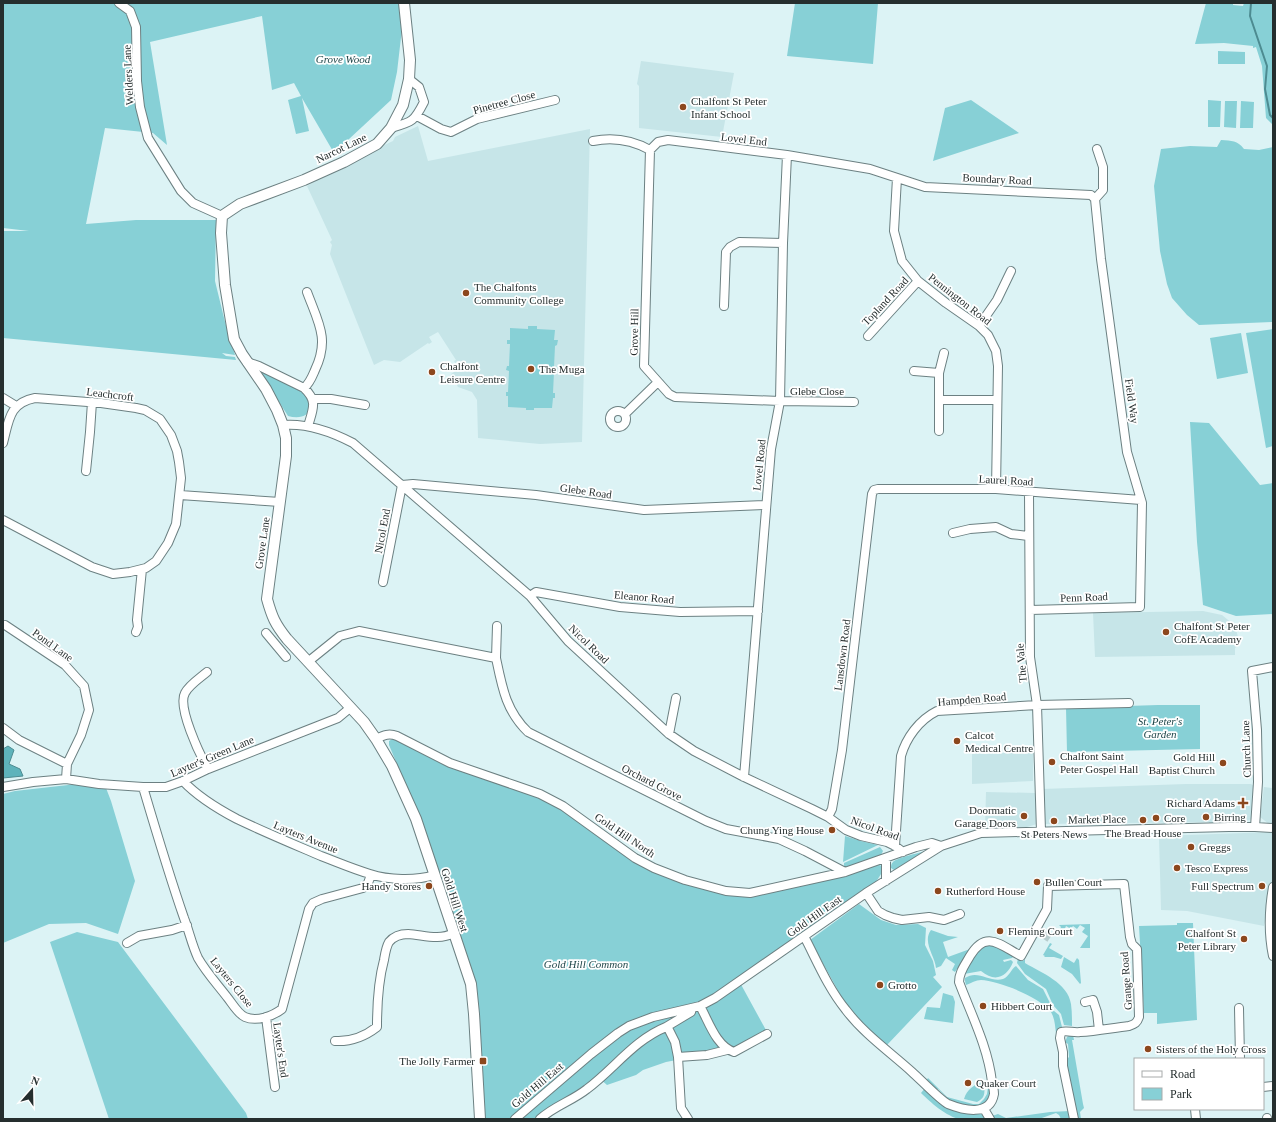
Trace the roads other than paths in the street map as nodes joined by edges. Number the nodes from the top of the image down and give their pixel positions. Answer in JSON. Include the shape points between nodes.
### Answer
{"nodes":[{"id":1,"x":119,"y":3,"type":"edge"},
{"id":2,"x":404,"y":3,"type":"edge"},
{"id":3,"x":409,"y":79,"type":"junction"},
{"id":4,"x":555,"y":100,"type":"dead end"},
{"id":5,"x":417,"y":116,"type":"junction"},
{"id":6,"x":390,"y":128,"type":"junction"},
{"id":7,"x":593,"y":141,"type":"dead end"},
{"id":8,"x":1097,"y":149,"type":"dead end"},
{"id":9,"x":650,"y":150,"type":"junction"},
{"id":10,"x":787,"y":155,"type":"junction"},
{"id":11,"x":897,"y":178,"type":"junction"},
{"id":12,"x":1095,"y":198,"type":"junction"},
{"id":13,"x":222,"y":216,"type":"junction"},
{"id":14,"x":783,"y":243,"type":"junction"},
{"id":15,"x":1011,"y":270,"type":"dead end"},
{"id":16,"x":918,"y":281,"type":"junction"},
{"id":17,"x":307,"y":292,"type":"dead end"},
{"id":18,"x":724,"y":306,"type":"dead end"},
{"id":19,"x":979,"y":326,"type":"junction"},
{"id":20,"x":868,"y":336,"type":"dead end"},
{"id":21,"x":944,"y":353,"type":"dead end"},
{"id":22,"x":247,"y":362,"type":"junction"},
{"id":23,"x":914,"y":370,"type":"dead end"},
{"id":24,"x":939,"y":373,"type":"junction"},
{"id":25,"x":658,"y":382,"type":"junction"},
{"id":26,"x":304,"y":388,"type":"junction"},
{"id":27,"x":3,"y":398,"type":"edge"},
{"id":28,"x":313,"y":399,"type":"junction"},
{"id":29,"x":940,"y":400,"type":"junction"},
{"id":30,"x":997,"y":400,"type":"junction"},
{"id":31,"x":780,"y":401,"type":"junction"},
{"id":32,"x":92,"y":402,"type":"junction"},
{"id":33,"x":854,"y":402,"type":"dead end"},
{"id":34,"x":365,"y":405,"type":"dead end"},
{"id":35,"x":16,"y":406,"type":"junction"},
{"id":36,"x":625,"y":414,"type":"dead end"},
{"id":37,"x":283,"y":425,"type":"junction"},
{"id":38,"x":308,"y":426,"type":"junction"},
{"id":39,"x":939,"y":431,"type":"dead end"},
{"id":40,"x":3,"y":442,"type":"edge"},
{"id":41,"x":86,"y":471,"type":"dead end"},
{"id":42,"x":402,"y":485,"type":"junction"},
{"id":43,"x":996,"y":489,"type":"junction"},
{"id":44,"x":1029,"y":492,"type":"junction"},
{"id":45,"x":872,"y":494,"type":"joint"},
{"id":46,"x":180,"y":495,"type":"junction"},
{"id":47,"x":1141,"y":500,"type":"junction"},
{"id":48,"x":280,"y":502,"type":"junction"},
{"id":49,"x":766,"y":505,"type":"junction"},
{"id":50,"x":3,"y":520,"type":"edge"},
{"id":51,"x":953,"y":533,"type":"dead end"},
{"id":52,"x":1028,"y":536,"type":"junction"},
{"id":53,"x":142,"y":569,"type":"junction"},
{"id":54,"x":383,"y":582,"type":"dead end"},
{"id":55,"x":530,"y":596,"type":"junction"},
{"id":56,"x":1140,"y":607,"type":"joint"},
{"id":57,"x":1030,"y":610,"type":"junction"},
{"id":58,"x":758,"y":611,"type":"junction"},
{"id":59,"x":5,"y":625,"type":"dead end"},
{"id":60,"x":497,"y":626,"type":"dead end"},
{"id":61,"x":136,"y":632,"type":"dead end"},
{"id":62,"x":266,"y":633,"type":"dead end"},
{"id":63,"x":287,"y":638,"type":"junction"},
{"id":64,"x":279,"y":647,"type":"junction"},
{"id":65,"x":286,"y":657,"type":"dead end"},
{"id":66,"x":496,"y":658,"type":"junction"},
{"id":67,"x":309,"y":661,"type":"junction"},
{"id":68,"x":1273,"y":667,"type":"edge"},
{"id":69,"x":207,"y":672,"type":"dead end"},
{"id":70,"x":676,"y":698,"type":"dead end"},
{"id":71,"x":1129,"y":704,"type":"dead end"},
{"id":72,"x":1037,"y":705,"type":"junction"},
{"id":73,"x":350,"y":708,"type":"junction"},
{"id":74,"x":3,"y":728,"type":"edge"},
{"id":75,"x":669,"y":734,"type":"junction"},
{"id":76,"x":376,"y":739,"type":"junction"},
{"id":77,"x":67,"y":764,"type":"junction"},
{"id":78,"x":208,"y":768,"type":"junction"},
{"id":79,"x":744,"y":777,"type":"junction"},
{"id":80,"x":66,"y":778,"type":"junction"},
{"id":81,"x":183,"y":781,"type":"junction"},
{"id":82,"x":3,"y":787,"type":"edge"},
{"id":83,"x":143,"y":788,"type":"junction"},
{"id":84,"x":828,"y":817,"type":"junction"},
{"id":85,"x":1255,"y":827,"type":"junction"},
{"id":86,"x":1273,"y":828,"type":"edge"},
{"id":87,"x":1041,"y":831,"type":"junction"},
{"id":88,"x":895,"y":846,"type":"junction"},
{"id":89,"x":941,"y":846,"type":"junction"},
{"id":90,"x":903,"y":852,"type":"junction"},
{"id":91,"x":886,"y":859,"type":"junction"},
{"id":92,"x":845,"y":872,"type":"junction"},
{"id":93,"x":371,"y":875,"type":"junction"},
{"id":94,"x":434,"y":875,"type":"junction"},
{"id":95,"x":886,"y":881,"type":"junction"},
{"id":96,"x":1273,"y":887,"type":"edge"},
{"id":97,"x":866,"y":893,"type":"junction"},
{"id":98,"x":960,"y":914,"type":"dead end"},
{"id":99,"x":187,"y":925,"type":"junction"},
{"id":100,"x":454,"y":933,"type":"junction"},
{"id":101,"x":804,"y":936,"type":"junction"},
{"id":102,"x":127,"y":943,"type":"dead end"},
{"id":103,"x":1273,"y":956,"type":"edge"},
{"id":104,"x":1085,"y":1002,"type":"dead end"},
{"id":105,"x":700,"y":1006,"type":"junction"},
{"id":106,"x":692,"y":1008,"type":"junction"},
{"id":107,"x":1239,"y":1008,"type":"dead end"},
{"id":108,"x":266,"y":1017,"type":"junction"},
{"id":109,"x":653,"y":1017,"type":"junction"},
{"id":110,"x":666,"y":1027,"type":"junction"},
{"id":111,"x":1098,"y":1030,"type":"junction"},
{"id":112,"x":767,"y":1034,"type":"dead end"},
{"id":113,"x":335,"y":1041,"type":"dead end"},
{"id":114,"x":727,"y":1050,"type":"junction"},
{"id":115,"x":678,"y":1057,"type":"junction"},
{"id":116,"x":1240,"y":1058,"type":"edge"},
{"id":117,"x":275,"y":1087,"type":"dead end"},
{"id":118,"x":984,"y":1109,"type":"junction"},
{"id":119,"x":480,"y":1119,"type":"edge"},
{"id":120,"x":515,"y":1119,"type":"edge"},
{"id":121,"x":540,"y":1119,"type":"edge"},
{"id":122,"x":688,"y":1119,"type":"edge"},
{"id":123,"x":990,"y":1119,"type":"edge"},
{"id":124,"x":1074,"y":1119,"type":"edge"}],
"edges":[{"from":1,"to":13,"type":"street","name":"Welders Lane","via":[[130,11],[136,27],[137,81],[148,138],[181,192],[193,203]]},
{"from":2,"to":3,"type":"street","name":"Narcot Lane","via":[[410,60]]},
{"from":3,"to":5,"type":"street","via":[[419,87],[424,102]]},
{"from":3,"to":6,"type":"street","name":"Narcot Lane","via":[[403,105]]},
{"from":4,"to":5,"type":"street","name":"Pinetree Close","via":[[477,119],[451,132]]},
{"from":5,"to":6,"type":"street","via":[[406,124]]},
{"from":6,"to":13,"type":"street","name":"Narcot Lane","via":[[377,144],[344,162],[240,204]]},
{"from":7,"to":9,"type":"street","via":[[627,141]]},
{"from":8,"to":12,"type":"street","via":[[1103,167],[1103,190]]},
{"from":9,"to":10,"type":"street","name":"Lovel End","via":[[658,142],[668,140]]},
{"from":9,"to":25,"type":"street","name":"Grove Hill","via":[[644,366]]},
{"from":10,"to":11,"type":"street","name":"Lovel End","via":[[870,169]]},
{"from":10,"to":14,"type":"street","name":"Lovel Road"},
{"from":11,"to":12,"type":"street","name":"Boundary Road","via":[[925,187],[1091,195]]},
{"from":11,"to":16,"type":"street","name":"Pennington Road","via":[[894,231],[902,261]]},
{"from":12,"to":47,"type":"street","name":"Field Way","via":[[1127,452]]},
{"from":13,"to":22,"type":"street","name":"Grove Lane","via":[[225,285],[234,339]]},
{"from":14,"to":18,"type":"street","via":[[739,242],[730,247],[726,252]]},
{"from":14,"to":31,"type":"street","name":"Lovel Road"},
{"from":15,"to":19,"type":"street","via":[[997,300]]},
{"from":16,"to":19,"type":"street","name":"Pennington Road"},
{"from":16,"to":20,"type":"street","name":"Topland Road"},
{"from":17,"to":26,"type":"street","via":[[323,344],[321,358],[309,384]]},
{"from":19,"to":30,"type":"street","name":"Pennington Road","via":[[988,335],[996,351]]},
{"from":21,"to":24,"type":"street"},
{"from":22,"to":26,"type":"street"},
{"from":22,"to":37,"type":"street","name":"Grove Lane","via":[[266,389]]},
{"from":23,"to":24,"type":"street"},
{"from":24,"to":29,"type":"street"},
{"from":25,"to":31,"type":"street","name":"Grove Hill","via":[[675,397]]},
{"from":25,"to":36,"type":"street"},
{"from":26,"to":28,"type":"street"},
{"from":27,"to":35,"type":"street"},
{"from":28,"to":34,"type":"street","via":[[331,399]]},
{"from":28,"to":38,"type":"street","via":[[314,408]]},
{"from":29,"to":30,"type":"street"},
{"from":29,"to":39,"type":"street"},
{"from":30,"to":43,"type":"street","name":"Pennington Road"},
{"from":31,"to":33,"type":"street","name":"Glebe Close"},
{"from":31,"to":49,"type":"street","name":"Lovel Road","via":[[771,449]]},
{"from":32,"to":35,"type":"street","name":"Leachcroft","via":[[35,398],[24,400]]},
{"from":32,"to":41,"type":"street"},
{"from":32,"to":46,"type":"street","name":"Leachcroft","via":[[145,410],[160,419],[177,450],[181,478]]},
{"from":35,"to":40,"type":"street","via":[[11,412]]},
{"from":37,"to":38,"type":"street","name":"Nicol Road"},
{"from":37,"to":48,"type":"street","name":"Grove Lane","via":[[286,456]]},
{"from":38,"to":42,"type":"street","name":"Nicol Road","via":[[353,443]]},
{"from":42,"to":49,"type":"street","name":"Glebe Road","via":[[536,495],[644,510]]},
{"from":42,"to":54,"type":"street","name":"Nicol End"},
{"from":42,"to":55,"type":"street","name":"Nicol Road"},
{"from":43,"to":44,"type":"street","name":"Laurel Road"},
{"from":43,"to":45,"type":"street","name":"Laurel Road","via":[[878,489]]},
{"from":44,"to":47,"type":"street","name":"Laurel Road"},
{"from":44,"to":52,"type":"street","name":"The Vale"},
{"from":45,"to":84,"type":"street","name":"Lansdown Road","via":[[842,750],[832,809]]},
{"from":46,"to":48,"type":"street"},
{"from":46,"to":53,"type":"street","name":"Leachcroft","via":[[176,524],[168,543],[156,561]]},
{"from":47,"to":56,"type":"street","name":"Field Way"},
{"from":48,"to":63,"type":"street","name":"Grove Lane","via":[[267,599],[271,615]]},
{"from":49,"to":58,"type":"street","name":"Lovel Road"},
{"from":50,"to":53,"type":"street","name":"Leachcroft","via":[[92,567],[113,574]]},
{"from":51,"to":52,"type":"street","via":[[996,527],[1011,534]]},
{"from":52,"to":57,"type":"street","name":"The Vale"},
{"from":53,"to":61,"type":"street"},
{"from":55,"to":58,"type":"street","name":"Eleanor Road","via":[[536,592],[620,607],[680,612]]},
{"from":55,"to":75,"type":"street","name":"Nicol Road","via":[[568,641]]},
{"from":56,"to":57,"type":"street","name":"Penn Road"},
{"from":57,"to":72,"type":"street","name":"The Vale","via":[[1030,657]]},
{"from":58,"to":79,"type":"street","name":"Lovel Road"},
{"from":59,"to":77,"type":"street","name":"Pond Lane","via":[[65,665],[84,686],[89,710],[81,735]]},
{"from":60,"to":66,"type":"street","name":"Orchard Grove"},
{"from":62,"to":64,"type":"street"},
{"from":63,"to":64,"type":"street"},
{"from":63,"to":67,"type":"street","name":"Grove Lane"},
{"from":64,"to":65,"type":"street"},
{"from":66,"to":67,"type":"street","via":[[359,631],[340,636]]},
{"from":66,"to":92,"type":"street","name":"Orchard Grove","via":[[504,694],[518,722],[528,732],[706,821],[726,829],[779,839]]},
{"from":67,"to":73,"type":"street","name":"Grove Lane"},
{"from":68,"to":85,"type":"street","name":"Church Lane","via":[[1252,671],[1257,730],[1258,782]]},
{"from":69,"to":78,"type":"street","via":[[185,692],[183,698],[189,726]]},
{"from":70,"to":75,"type":"street"},
{"from":71,"to":72,"type":"street","name":"Hampden Road"},
{"from":72,"to":87,"type":"street","name":"The Vale"},
{"from":72,"to":88,"type":"street","name":"Hampden Road","via":[[937,711],[917,726],[901,756]]},
{"from":73,"to":76,"type":"street","name":"Gold Hill West"},
{"from":73,"to":78,"type":"street","name":"Layter's Green Lane","via":[[338,718]]},
{"from":74,"to":77,"type":"street","via":[[19,740]]},
{"from":75,"to":79,"type":"street","name":"Nicol Road","via":[[694,751]]},
{"from":76,"to":92,"type":"street","name":"Gold Hill North","via":[[384,735],[397,736],[450,763],[540,794],[563,806],[636,858],[685,880],[726,891],[750,893]]},
{"from":76,"to":94,"type":"street","name":"Gold Hill West","via":[[392,766],[416,819]]},
{"from":77,"to":80,"type":"street","name":"Pond Lane"},
{"from":78,"to":81,"type":"street","name":"Layter's Green Lane"},
{"from":79,"to":84,"type":"street","name":"Nicol Road"},
{"from":80,"to":82,"type":"street","name":"Layter's Green Lane"},
{"from":80,"to":83,"type":"street","name":"Layter's Green Lane"},
{"from":81,"to":83,"type":"street","name":"Layter's Green Lane","via":[[166,787]]},
{"from":81,"to":93,"type":"street","name":"Layters Avenue","via":[[236,820]]},
{"from":83,"to":99,"type":"street","name":"Layters Close"},
{"from":84,"to":88,"type":"street","name":"Nicol Road","via":[[854,834]]},
{"from":85,"to":86,"type":"street","name":"Market Place"},
{"from":85,"to":87,"type":"street","name":"Market Place"},
{"from":87,"to":89,"type":"street","name":"Market Place","via":[[981,833]]},
{"from":88,"to":90,"type":"street","name":"Nicol Road"},
{"from":89,"to":90,"type":"street","name":"Gold Hill North","via":[[932,843]]},
{"from":89,"to":95,"type":"street","name":"Gold Hill East"},
{"from":90,"to":91,"type":"street","name":"Gold Hill North"},
{"from":91,"to":92,"type":"street","name":"Gold Hill North"},
{"from":91,"to":95,"type":"street"},
{"from":93,"to":94,"type":"street","name":"Layters Avenue","via":[[410,879]]},
{"from":93,"to":108,"type":"street","via":[[363,888],[313,903],[309,909],[282,1008]]},
{"from":94,"to":100,"type":"street","name":"Gold Hill West"},
{"from":95,"to":97,"type":"street","name":"Gold Hill East"},
{"from":96,"to":103,"type":"street","via":[[1269,914]]},
{"from":97,"to":98,"type":"street","via":[[878,911],[893,918],[902,920],[929,917],[944,920]]},
{"from":97,"to":101,"type":"street","name":"Gold Hill East"},
{"from":99,"to":102,"type":"street","via":[[139,936]]},
{"from":99,"to":108,"type":"street","name":"Layters Close","via":[[205,969],[239,1012],[250,1018]]},
{"from":100,"to":113,"type":"street","via":[[435,938],[400,935],[388,943],[377,998],[377,1027],[357,1039]]},
{"from":100,"to":119,"type":"street","name":"Gold Hill West","via":[[470,984]]},
{"from":101,"to":105,"type":"street","name":"Gold Hill East","via":[[729,989]]},
{"from":101,"to":118,"type":"street","via":[[827,982],[846,1010],[865,1030],[947,1104],[971,1110]]},
{"from":104,"to":111,"type":"street","via":[[1093,1000]]},
{"from":105,"to":106,"type":"street","name":"Gold Hill East"},
{"from":105,"to":114,"type":"street","via":[[717,1038]]},
{"from":106,"to":109,"type":"street","name":"Gold Hill East"},
{"from":106,"to":110,"type":"street","via":[[691,1012]]},
{"from":107,"to":116,"type":"street"},
{"from":108,"to":117,"type":"street","name":"Layter's End"},
{"from":109,"to":110,"type":"street"},
{"from":109,"to":120,"type":"street","name":"Gold Hill East","via":[[618,1033]]},
{"from":110,"to":115,"type":"street","via":[[675,1042]]},
{"from":110,"to":121,"type":"street","via":[[639,1042],[595,1083]]},
{"from":111,"to":118,"type":"street","name":"Grange Road","via":[[1134,1024],[1138,1022],[1139,1017],[1137,949],[1130,937],[1124,884],[1048,886],[1047,908],[1021,956],[998,942],[986,941],[974,949],[960,972],[959,982],[991,1072],[994,1093],[992,1100]]},
{"from":111,"to":124,"type":"street","name":"Grange Road","via":[[1064,1031],[1060,1034],[1063,1066]]},
{"from":112,"to":114,"type":"street","via":[[734,1052]]},
{"from":114,"to":115,"type":"street","via":[[708,1055]]},
{"from":115,"to":122,"type":"street","via":[[681,1108]]},
{"from":118,"to":123,"type":"street"}]}
